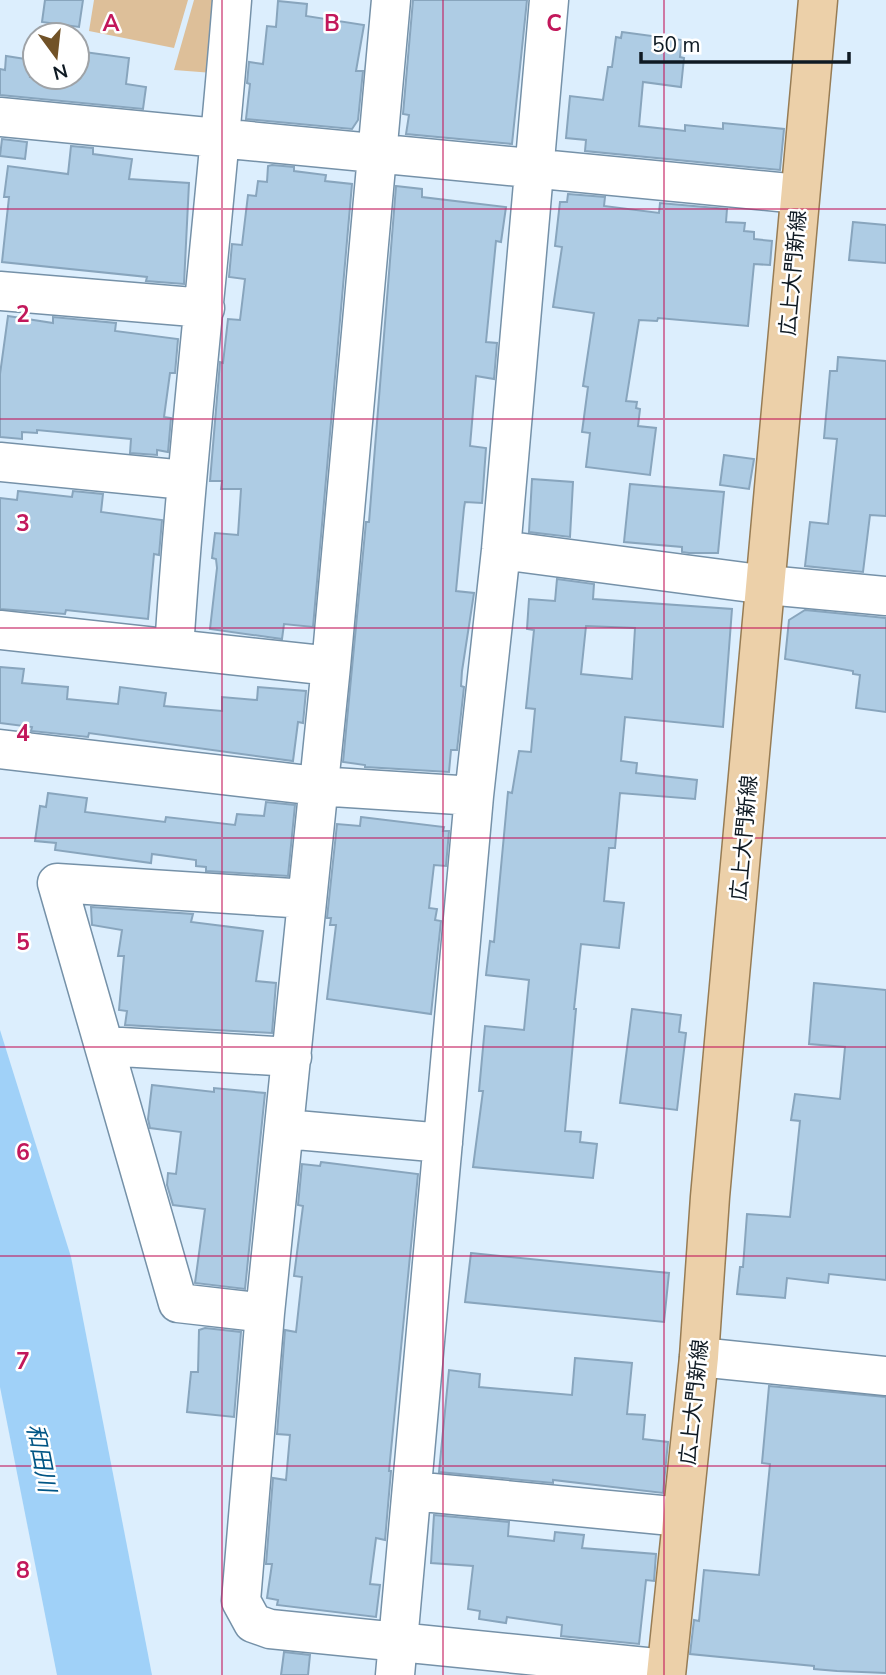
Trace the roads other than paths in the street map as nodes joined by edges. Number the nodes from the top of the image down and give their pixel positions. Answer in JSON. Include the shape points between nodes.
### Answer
{"nodes":[{"id":1,"x":232,"y":0,"type":"edge"},
{"id":2,"x":391,"y":0,"type":"edge"},
{"id":3,"x":549,"y":0,"type":"edge"},
{"id":4,"x":818,"y":0,"type":"edge"},
{"id":5,"x":0,"y":117,"type":"edge"},
{"id":6,"x":221,"y":140,"type":"junction"},
{"id":7,"x":376,"y":153,"type":"junction"},
{"id":8,"x":532,"y":170,"type":"junction"},
{"id":9,"x":799,"y":194,"type":"junction"},
{"id":10,"x":0,"y":290,"type":"edge"},
{"id":11,"x":205,"y":309,"type":"junction"},
{"id":12,"x":0,"y":462,"type":"edge"},
{"id":13,"x":184,"y":480,"type":"junction"},
{"id":14,"x":501,"y":550,"type":"junction"},
{"id":15,"x":767,"y":585,"type":"junction"},
{"id":16,"x":886,"y":596,"type":"edge"},
{"id":17,"x":0,"y":630,"type":"edge"},
{"id":18,"x":174,"y":649,"type":"junction"},
{"id":19,"x":331,"y":666,"type":"junction"},
{"id":20,"x":0,"y":749,"type":"edge"},
{"id":21,"x":317,"y":786,"type":"junction"},
{"id":22,"x":474,"y":796,"type":"junction"},
{"id":23,"x":307,"y":900,"type":"junction"},
{"id":24,"x":104,"y":1046,"type":"junction"},
{"id":25,"x":292,"y":1058,"type":"junction"},
{"id":26,"x":285,"y":1129,"type":"junction"},
{"id":27,"x":443,"y":1143,"type":"junction"},
{"id":28,"x":265,"y":1312,"type":"junction"},
{"id":29,"x":699,"y":1357,"type":"junction"},
{"id":30,"x":886,"y":1376,"type":"edge"},
{"id":31,"x":412,"y":1491,"type":"junction"},
{"id":32,"x":682,"y":1517,"type":"junction"},
{"id":33,"x":397,"y":1658,"type":"edge"},
{"id":34,"x":666,"y":1672,"type":"edge"}],
"edges":[{"from":1,"to":6,"type":"street"},
{"from":2,"to":7,"type":"street"},
{"from":3,"to":8,"type":"street"},
{"from":4,"to":9,"type":"main road","name":"広上大門新線"},
{"from":5,"to":6,"type":"street"},
{"from":6,"to":7,"type":"street"},
{"from":6,"to":11,"type":"street"},
{"from":7,"to":8,"type":"street"},
{"from":7,"to":19,"type":"street"},
{"from":8,"to":9,"type":"street"},
{"from":8,"to":14,"type":"street"},
{"from":9,"to":15,"type":"main road","name":"広上大門新線"},
{"from":10,"to":11,"type":"street"},
{"from":11,"to":13,"type":"street"},
{"from":12,"to":13,"type":"street"},
{"from":13,"to":18,"type":"street"},
{"from":14,"to":15,"type":"street"},
{"from":14,"to":22,"type":"street"},
{"from":15,"to":16,"type":"street"},
{"from":15,"to":29,"type":"main road","name":"広上大門新線"},
{"from":17,"to":18,"type":"street"},
{"from":18,"to":19,"type":"street"},
{"from":19,"to":21,"type":"street"},
{"from":20,"to":21,"type":"street"},
{"from":21,"to":22,"type":"street"},
{"from":21,"to":23,"type":"street"},
{"from":22,"to":27,"type":"street"},
{"from":23,"to":24,"type":"street","via":[[57,883]]},
{"from":23,"to":25,"type":"street"},
{"from":24,"to":25,"type":"street"},
{"from":24,"to":28,"type":"street","via":[[178,1303]]},
{"from":25,"to":26,"type":"street"},
{"from":26,"to":27,"type":"street"},
{"from":26,"to":28,"type":"street"},
{"from":27,"to":31,"type":"street"},
{"from":28,"to":33,"type":"street","via":[[241,1601],[253,1623]]},
{"from":29,"to":30,"type":"street"},
{"from":29,"to":32,"type":"main road","name":"広上大門新線"},
{"from":31,"to":32,"type":"street"},
{"from":31,"to":33,"type":"street"},
{"from":32,"to":34,"type":"main road","name":"広上大門新線"},
{"from":33,"to":34,"type":"street"}]}
